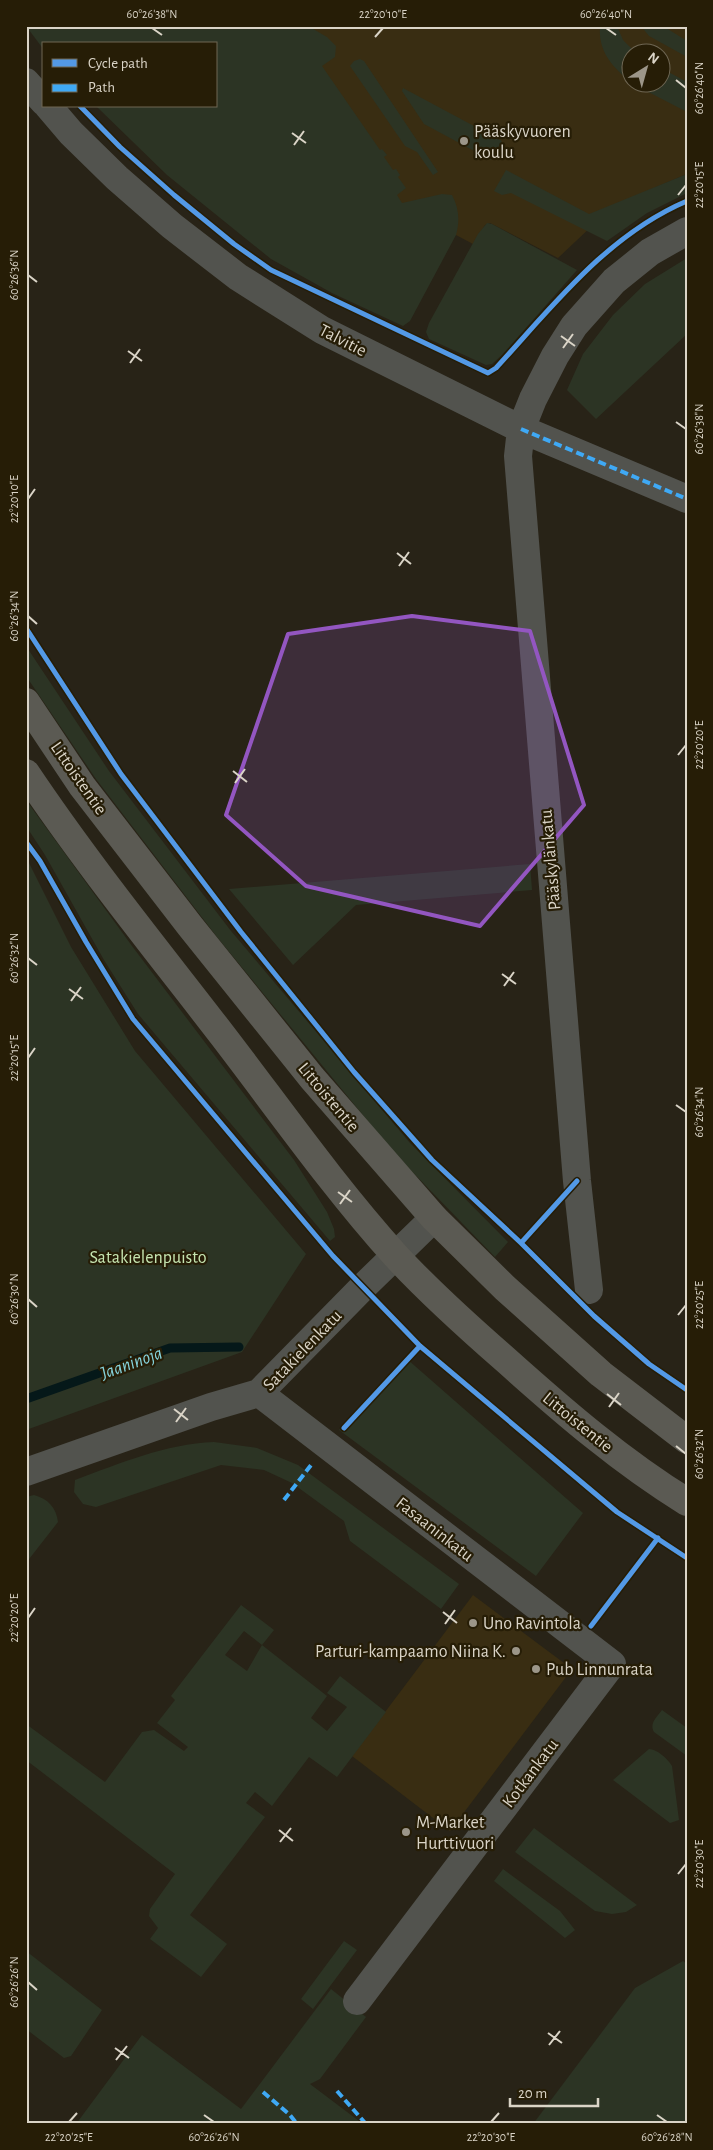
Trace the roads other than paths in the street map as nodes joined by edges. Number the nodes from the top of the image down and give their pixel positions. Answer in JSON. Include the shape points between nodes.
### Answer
{"nodes":[{"id":1,"x":26,"y":82,"type":"edge"},
{"id":2,"x":42,"y":100,"type":"edge"},
{"id":3,"x":50,"y":108,"type":"edge"},
{"id":4,"x":687,"y":231,"type":"edge"},
{"id":5,"x":522,"y":429,"type":"junction"},
{"id":6,"x":687,"y":499,"type":"edge"},
{"id":7,"x":26,"y":702,"type":"edge"},
{"id":8,"x":26,"y":773,"type":"edge"},
{"id":9,"x":434,"y":1218,"type":"junction"},
{"id":10,"x":396,"y":1256,"type":"junction"},
{"id":11,"x":589,"y":1290,"type":"dead end"},
{"id":12,"x":259,"y":1393,"type":"junction"},
{"id":13,"x":687,"y":1440,"type":"edge"},
{"id":14,"x":26,"y":1472,"type":"edge"},
{"id":15,"x":687,"y":1502,"type":"edge"},
{"id":16,"x":612,"y":1664,"type":"joint"},
{"id":17,"x":357,"y":2001,"type":"dead end"}],
"edges":[{"from":1,"to":2,"type":"street"},
{"from":3,"to":5,"type":"street","name":"Talvitie","via":[[118,178],[238,278],[322,330]]},
{"from":4,"to":5,"type":"street","name":"Pääskylänkatu","via":[[650,252],[594,301],[555,356]]},
{"from":5,"to":6,"type":"street","name":"Talvitie"},
{"from":5,"to":11,"type":"street","name":"Pääskylänkatu","via":[[518,456],[519,486],[576,1171]]},
{"from":7,"to":9,"type":"main road","name":"Littoistentie","via":[[82,786],[190,926],[312,1078]]},
{"from":8,"to":10,"type":"main road","name":"Littoistentie","via":[[164,959]]},
{"from":9,"to":10,"type":"street","name":"Satakielenkatu"},
{"from":9,"to":13,"type":"main road","name":"Littoistentie","via":[[505,1288],[601,1374]]},
{"from":10,"to":12,"type":"street","name":"Satakielenkatu"},
{"from":10,"to":15,"type":"main road","name":"Littoistentie","via":[[453,1314],[550,1399],[632,1465]]},
{"from":12,"to":14,"type":"street","name":"Satakielenkatu","via":[[211,1406]]},
{"from":12,"to":16,"type":"street","name":"Fasaaninkatu"},
{"from":16,"to":17,"type":"street","name":"Kotkankatu"}]}
